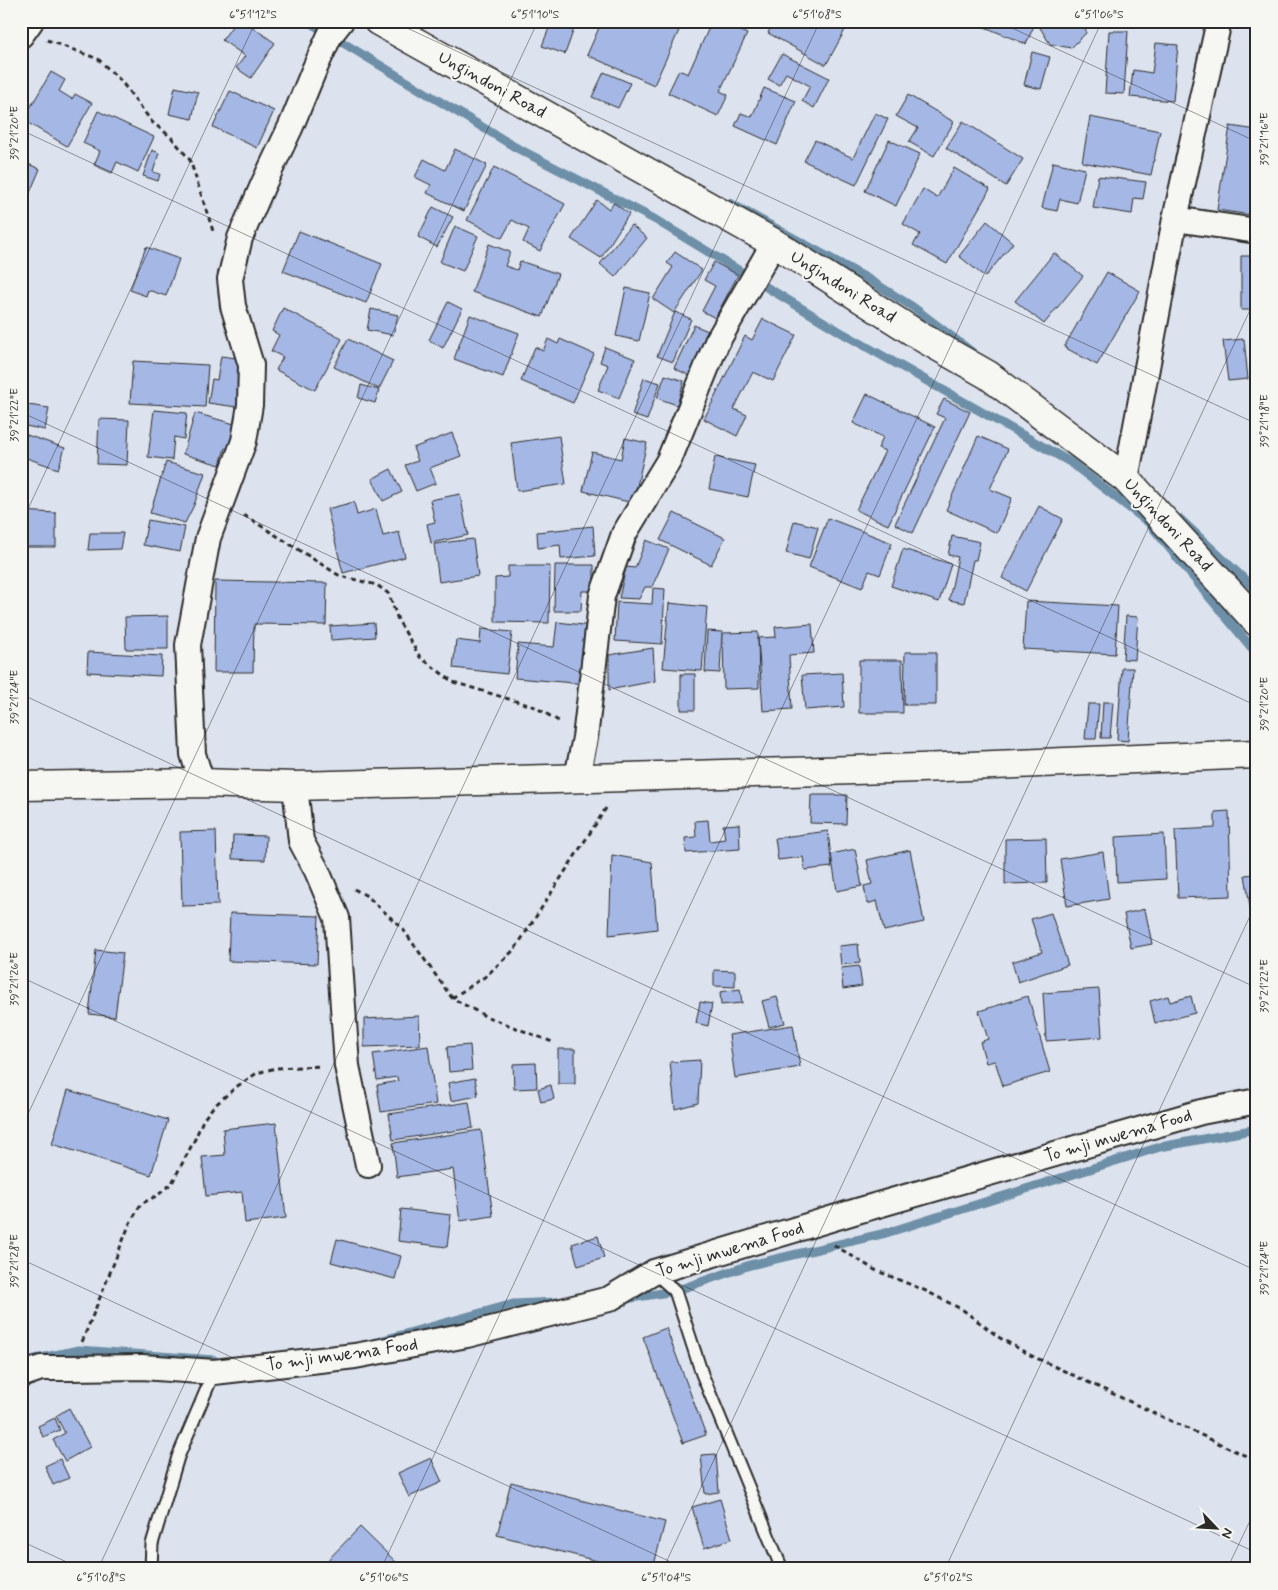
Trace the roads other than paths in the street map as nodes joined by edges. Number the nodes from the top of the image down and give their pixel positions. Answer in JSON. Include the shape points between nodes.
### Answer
{"nodes":[{"id":1,"x":341,"y":21,"type":"edge"},
{"id":2,"x":378,"y":21,"type":"edge"},
{"id":3,"x":1218,"y":21,"type":"edge"},
{"id":4,"x":1175,"y":219,"type":"junction"},
{"id":5,"x":1257,"y":231,"type":"edge"},
{"id":6,"x":774,"y":243,"type":"junction"},
{"id":7,"x":1126,"y":479,"type":"junction"},
{"id":8,"x":1257,"y":622,"type":"edge"},
{"id":9,"x":1257,"y":754,"type":"edge"},
{"id":10,"x":577,"y":778,"type":"junction"},
{"id":11,"x":202,"y":783,"type":"junction"},
{"id":12,"x":21,"y":786,"type":"edge"},
{"id":13,"x":295,"y":786,"type":"junction"},
{"id":14,"x":1257,"y":1101,"type":"edge"},
{"id":15,"x":368,"y":1165,"type":"dead end"},
{"id":16,"x":654,"y":1272,"type":"junction"},
{"id":17,"x":214,"y":1372,"type":"junction"},
{"id":18,"x":21,"y":1375,"type":"edge"},
{"id":19,"x":151,"y":1569,"type":"edge"},
{"id":20,"x":782,"y":1569,"type":"edge"}],
"edges":[{"from":1,"to":11,"type":"street","via":[[330,34],[240,238],[230,279],[233,306],[250,365],[250,405],[244,441],[208,538],[188,644],[193,754]]},
{"from":2,"to":6,"type":"main road","name":"Ungindoni Road"},
{"from":3,"to":4,"type":"street"},
{"from":4,"to":5,"type":"street"},
{"from":4,"to":7,"type":"street"},
{"from":6,"to":7,"type":"main road","name":"Ungindoni Road","via":[[988,375]]},
{"from":6,"to":10,"type":"street","via":[[717,342],[669,460],[624,534],[602,596]]},
{"from":7,"to":8,"type":"main road","name":"Ungindoni Road"},
{"from":9,"to":10,"type":"main road","via":[[910,769]]},
{"from":10,"to":13,"type":"main road"},
{"from":11,"to":12,"type":"main road"},
{"from":11,"to":13,"type":"main road"},
{"from":13,"to":15,"type":"street","via":[[301,841],[337,918],[348,1066]]},
{"from":14,"to":16,"type":"street","name":"To mji mwema Food","via":[[1201,1112]]},
{"from":16,"to":17,"type":"street","name":"To mji mwema Food","via":[[609,1299],[467,1335],[356,1356]]},
{"from":16,"to":20,"type":"lane","via":[[675,1290],[702,1374]]},
{"from":17,"to":18,"type":"street","name":"To mji mwema Food","via":[[142,1367],[41,1368]]},
{"from":17,"to":19,"type":"lane","via":[[178,1457],[152,1544]]}]}
